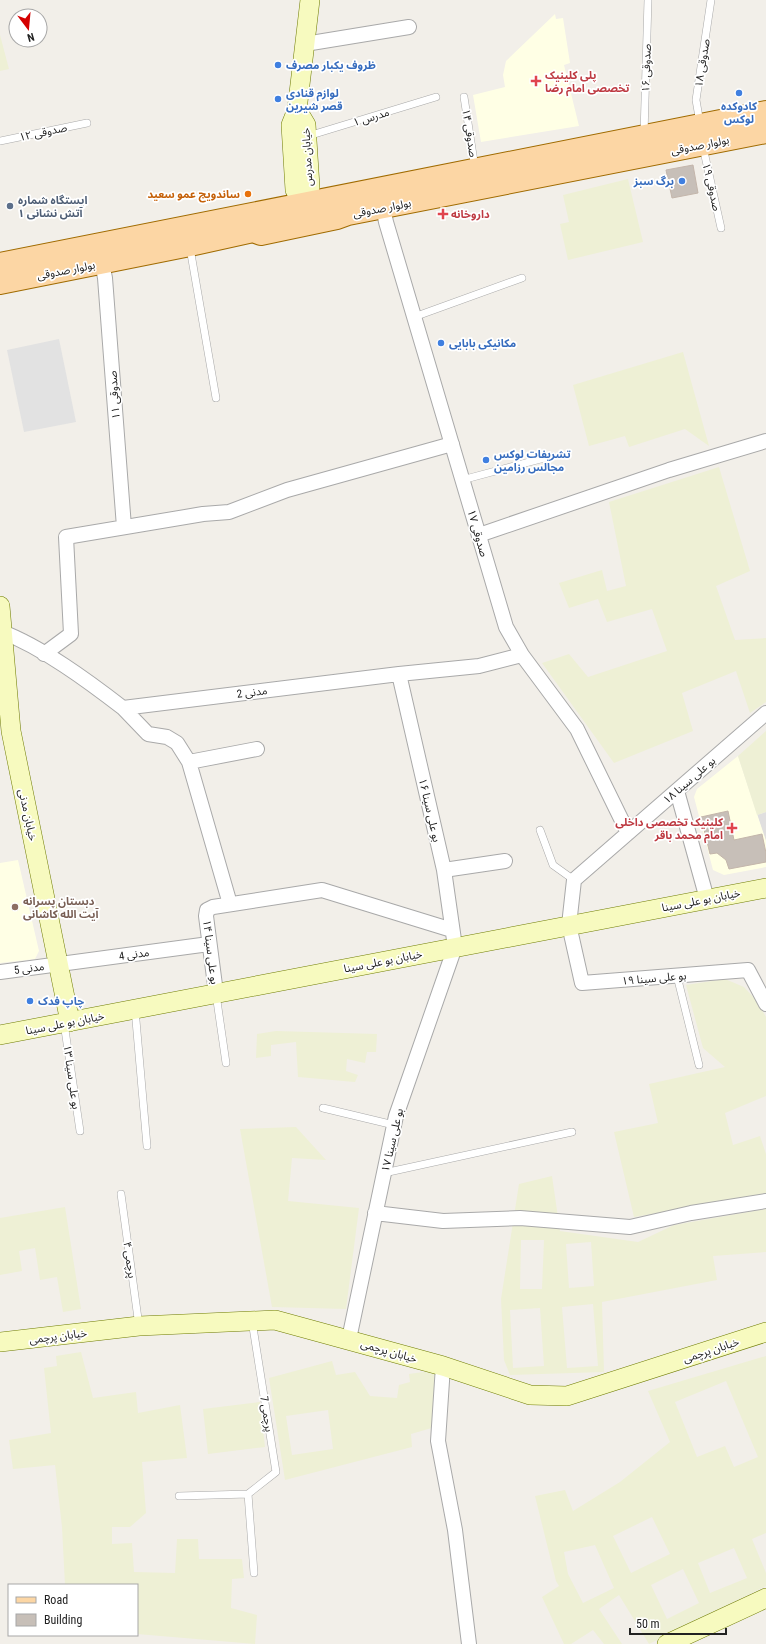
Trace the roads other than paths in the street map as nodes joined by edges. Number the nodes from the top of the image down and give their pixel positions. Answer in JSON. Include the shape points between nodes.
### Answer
{"nodes":[{"id":1,"x":310,"y":0,"type":"edge"},
{"id":2,"x":648,"y":0,"type":"edge"},
{"id":3,"x":711,"y":0,"type":"edge"},
{"id":4,"x":409,"y":28,"type":"dead end"},
{"id":5,"x":305,"y":44,"type":"junction"},
{"id":6,"x":436,"y":97,"type":"dead end"},
{"id":7,"x":464,"y":97,"type":"dead end"},
{"id":8,"x":297,"y":110,"type":"junction"},
{"id":9,"x":766,"y":112,"type":"edge"},
{"id":10,"x":87,"y":123,"type":"dead end"},
{"id":11,"x":766,"y":132,"type":"edge"},
{"id":12,"x":701,"y":135,"type":"junction"},
{"id":13,"x":307,"y":136,"type":"junction"},
{"id":14,"x":644,"y":137,"type":"junction"},
{"id":15,"x":0,"y":141,"type":"edge"},
{"id":16,"x":476,"y":170,"type":"junction"},
{"id":17,"x":300,"y":197,"type":"junction"},
{"id":18,"x":384,"y":207,"type":"junction"},
{"id":19,"x":348,"y":214,"type":"junction"},
{"id":20,"x":721,"y":228,"type":"dead end"},
{"id":21,"x":253,"y":231,"type":"junction"},
{"id":22,"x":190,"y":246,"type":"junction"},
{"id":23,"x":102,"y":263,"type":"junction"},
{"id":24,"x":0,"y":264,"type":"edge"},
{"id":25,"x":32,"y":267,"type":"junction"},
{"id":26,"x":522,"y":278,"type":"dead end"},
{"id":27,"x":0,"y":283,"type":"edge"},
{"id":28,"x":414,"y":317,"type":"junction"},
{"id":29,"x":216,"y":398,"type":"dead end"},
{"id":30,"x":766,"y":441,"type":"edge"},
{"id":31,"x":452,"y":444,"type":"junction"},
{"id":32,"x":552,"y":456,"type":"dead end"},
{"id":33,"x":462,"y":480,"type":"junction"},
{"id":34,"x":124,"y":528,"type":"junction"},
{"id":35,"x":479,"y":535,"type":"junction"},
{"id":36,"x":0,"y":606,"type":"edge"},
{"id":37,"x":1,"y":632,"type":"edge"},
{"id":38,"x":44,"y":654,"type":"junction"},
{"id":39,"x":522,"y":655,"type":"junction"},
{"id":40,"x":399,"y":674,"type":"junction"},
{"id":41,"x":122,"y":708,"type":"junction"},
{"id":42,"x":766,"y":714,"type":"edge"},
{"id":43,"x":257,"y":749,"type":"dead end"},
{"id":44,"x":189,"y":762,"type":"junction"},
{"id":45,"x":676,"y":791,"type":"junction"},
{"id":46,"x":540,"y":830,"type":"dead end"},
{"id":47,"x":628,"y":833,"type":"junction"},
{"id":48,"x":506,"y":861,"type":"dead end"},
{"id":49,"x":444,"y":870,"type":"junction"},
{"id":50,"x":574,"y":880,"type":"junction"},
{"id":51,"x":766,"y":888,"type":"edge"},
{"id":52,"x":707,"y":899,"type":"junction"},
{"id":53,"x":230,"y":904,"type":"junction"},
{"id":54,"x":569,"y":926,"type":"junction"},
{"id":55,"x":454,"y":938,"type":"junction"},
{"id":56,"x":209,"y":944,"type":"junction"},
{"id":57,"x":58,"y":964,"type":"junction"},
{"id":58,"x":0,"y":972,"type":"edge"},
{"id":59,"x":677,"y":976,"type":"junction"},
{"id":60,"x":216,"y":994,"type":"junction"},
{"id":61,"x":766,"y":1004,"type":"edge"},
{"id":62,"x":135,"y":1009,"type":"junction"},
{"id":63,"x":67,"y":1022,"type":"junction"},
{"id":64,"x":0,"y":1035,"type":"edge"},
{"id":65,"x":226,"y":1063,"type":"dead end"},
{"id":66,"x":699,"y":1066,"type":"dead end"},
{"id":67,"x":323,"y":1108,"type":"dead end"},
{"id":68,"x":394,"y":1125,"type":"junction"},
{"id":69,"x":80,"y":1131,"type":"dead end"},
{"id":70,"x":572,"y":1132,"type":"dead end"},
{"id":71,"x":147,"y":1146,"type":"dead end"},
{"id":72,"x":384,"y":1173,"type":"junction"},
{"id":73,"x":121,"y":1194,"type":"dead end"},
{"id":74,"x":766,"y":1201,"type":"edge"},
{"id":75,"x":375,"y":1213,"type":"junction"},
{"id":76,"x":252,"y":1321,"type":"junction"},
{"id":77,"x":139,"y":1326,"type":"junction"},
{"id":78,"x":766,"y":1332,"type":"edge"},
{"id":79,"x":349,"y":1339,"type":"junction"},
{"id":80,"x":0,"y":1342,"type":"edge"},
{"id":81,"x":443,"y":1366,"type":"junction"},
{"id":82,"x":248,"y":1494,"type":"junction"},
{"id":83,"x":178,"y":1496,"type":"dead end"},
{"id":84,"x":254,"y":1573,"type":"dead end"},
{"id":85,"x":766,"y":1598,"type":"edge"},
{"id":86,"x":470,"y":1644,"type":"edge"},
{"id":87,"x":667,"y":1644,"type":"edge"}],
"edges":[{"from":1,"to":5,"type":"street","name":"خیابان مدرس"},
{"from":2,"to":14,"type":"lane","name":"صدوقی ۱۶"},
{"from":3,"to":12,"type":"lane","name":"صدوقی ۱۸","via":[[696,100]]},
{"from":4,"to":5,"type":"street"},
{"from":5,"to":8,"type":"street","name":"خیابان مدرس"},
{"from":6,"to":13,"type":"lane","name":"مدرس ۱"},
{"from":7,"to":16,"type":"lane","name":"صدوقی ۱۴"},
{"from":8,"to":13,"type":"street","name":"خیابان مدرس","via":[[306,125]]},
{"from":8,"to":17,"type":"street","name":"خیابان مدرس","via":[[291,126]]},
{"from":9,"to":12,"type":"main road","name":"بولوار صدوقی"},
{"from":10,"to":15,"type":"lane","name":"صدوقی ۱۲"},
{"from":11,"to":12,"type":"main road","name":"بولوار صدوقی"},
{"from":12,"to":14,"type":"main road","name":"بولوار صدوقی"},
{"from":12,"to":18,"type":"main road","name":"بولوار صدوقی"},
{"from":12,"to":20,"type":"lane","name":"صدوقی ۱۹"},
{"from":13,"to":17,"type":"street","name":"خیابان مدرس","via":[[310,187]]},
{"from":14,"to":16,"type":"main road","name":"بولوار صدوقی"},
{"from":16,"to":17,"type":"main road","name":"بولوار صدوقی"},
{"from":17,"to":19,"type":"main road","via":[[332,212]]},
{"from":17,"to":21,"type":"main road","via":[[290,221],[260,227]]},
{"from":17,"to":25,"type":"main road","name":"بولوار صدوقی","via":[[279,208]]},
{"from":18,"to":19,"type":"main road","name":"بولوار صدوقی"},
{"from":18,"to":28,"type":"street","name":"صدوقی ۱۷","via":[[386,222]]},
{"from":19,"to":21,"type":"main road","name":"بولوار صدوقی","via":[[261,234]]},
{"from":21,"to":22,"type":"main road","name":"بولوار صدوقی"},
{"from":22,"to":23,"type":"main road","name":"بولوار صدوقی"},
{"from":22,"to":29,"type":"lane"},
{"from":23,"to":25,"type":"main road","name":"بولوار صدوقی"},
{"from":23,"to":34,"type":"street","name":"صدوقی ۱۱"},
{"from":24,"to":25,"type":"main road","name":"بولوار صدوقی"},
{"from":25,"to":27,"type":"main road","name":"بولوار صدوقی"},
{"from":26,"to":28,"type":"lane"},
{"from":28,"to":31,"type":"street","name":"صدوقی ۱۷"},
{"from":30,"to":35,"type":"street","via":[[669,470]]},
{"from":31,"to":33,"type":"street","name":"صدوقی ۱۷"},
{"from":31,"to":34,"type":"street","via":[[287,490],[229,512]]},
{"from":32,"to":33,"type":"lane"},
{"from":33,"to":35,"type":"street","name":"صدوقی ۱۷"},
{"from":34,"to":38,"type":"street","via":[[66,537],[71,634]]},
{"from":35,"to":39,"type":"street","name":"صدوقی ۱۷","via":[[506,628]]},
{"from":36,"to":37,"type":"street","name":"خیابان مدنی"},
{"from":37,"to":38,"type":"street"},
{"from":37,"to":57,"type":"street","name":"خیابان مدنی","via":[[10,731]]},
{"from":38,"to":41,"type":"street","via":[[82,677]]},
{"from":39,"to":40,"type":"street","name":"مدنی 2","via":[[479,666]]},
{"from":39,"to":47,"type":"street","name":"صدوقی ۱۷","via":[[577,729]]},
{"from":40,"to":41,"type":"street","name":"مدنی 2"},
{"from":40,"to":49,"type":"street","name":"بو علی سینا ۱۶"},
{"from":41,"to":44,"type":"street","via":[[148,734],[177,743]]},
{"from":42,"to":45,"type":"street","name":"بو علی سینا ۱۸"},
{"from":43,"to":44,"type":"street"},
{"from":44,"to":53,"type":"street"},
{"from":45,"to":47,"type":"street","name":"بو علی سینا ۱۸"},
{"from":45,"to":52,"type":"street"},
{"from":46,"to":50,"type":"lane","via":[[553,865]]},
{"from":47,"to":50,"type":"street","name":"بو علی سینا ۱۸"},
{"from":48,"to":49,"type":"street"},
{"from":49,"to":55,"type":"street","name":"بو علی سینا ۱۶"},
{"from":50,"to":54,"type":"street"},
{"from":51,"to":52,"type":"street","name":"خیابان بو علی سینا"},
{"from":52,"to":54,"type":"street","name":"خیابان بو علی سینا"},
{"from":53,"to":55,"type":"street","via":[[322,890]]},
{"from":53,"to":56,"type":"street","name":"بو علی سینا ۱۴","via":[[207,910]]},
{"from":54,"to":55,"type":"street","name":"خیابان بو علی سینا"},
{"from":54,"to":59,"type":"street","name":"بو علی سینا ۱۹","via":[[582,983]]},
{"from":55,"to":60,"type":"street","name":"خیابان بو علی سینا"},
{"from":55,"to":68,"type":"street","name":"بو علی سینا ۱۷"},
{"from":56,"to":57,"type":"street","name":"مدنی 4"},
{"from":56,"to":60,"type":"street","name":"بو علی سینا ۱۴"},
{"from":57,"to":58,"type":"street","name":"مدنی 5"},
{"from":57,"to":63,"type":"street","name":"خیابان مدنی"},
{"from":59,"to":61,"type":"street","name":"بو علی سینا ۱۹","via":[[748,970]]},
{"from":59,"to":66,"type":"lane"},
{"from":60,"to":62,"type":"street","name":"خیابان بو علی سینا"},
{"from":60,"to":65,"type":"lane"},
{"from":62,"to":63,"type":"street","name":"خیابان بو علی سینا"},
{"from":62,"to":71,"type":"lane"},
{"from":63,"to":64,"type":"street","name":"خیابان بو علی سینا"},
{"from":63,"to":69,"type":"lane","name":"بو علی سینا ۱۳"},
{"from":67,"to":68,"type":"lane"},
{"from":68,"to":72,"type":"street","name":"بو علی سینا ۱۷"},
{"from":70,"to":72,"type":"lane"},
{"from":72,"to":75,"type":"street","name":"بو علی سینا ۱۷"},
{"from":73,"to":77,"type":"lane","name":"پرچمی ۴"},
{"from":74,"to":75,"type":"street","via":[[692,1213],[630,1227],[520,1218],[443,1221]]},
{"from":75,"to":79,"type":"street","name":"بو علی سینا ۱۷"},
{"from":76,"to":77,"type":"street","name":"خیابان پرچمی"},
{"from":76,"to":79,"type":"street","name":"خیابان پرچمی","via":[[275,1320]]},
{"from":76,"to":82,"type":"lane","name":"پرچمی 7","via":[[276,1472]]},
{"from":77,"to":80,"type":"street","name":"خیابان پرچمی"},
{"from":78,"to":81,"type":"street","name":"خیابان پرچمی","via":[[567,1396],[530,1395]]},
{"from":79,"to":81,"type":"street","name":"خیابان پرچمی"},
{"from":81,"to":86,"type":"street","via":[[438,1442],[455,1530]]},
{"from":82,"to":83,"type":"lane"},
{"from":82,"to":84,"type":"lane"},
{"from":85,"to":87,"type":"street"}]}
